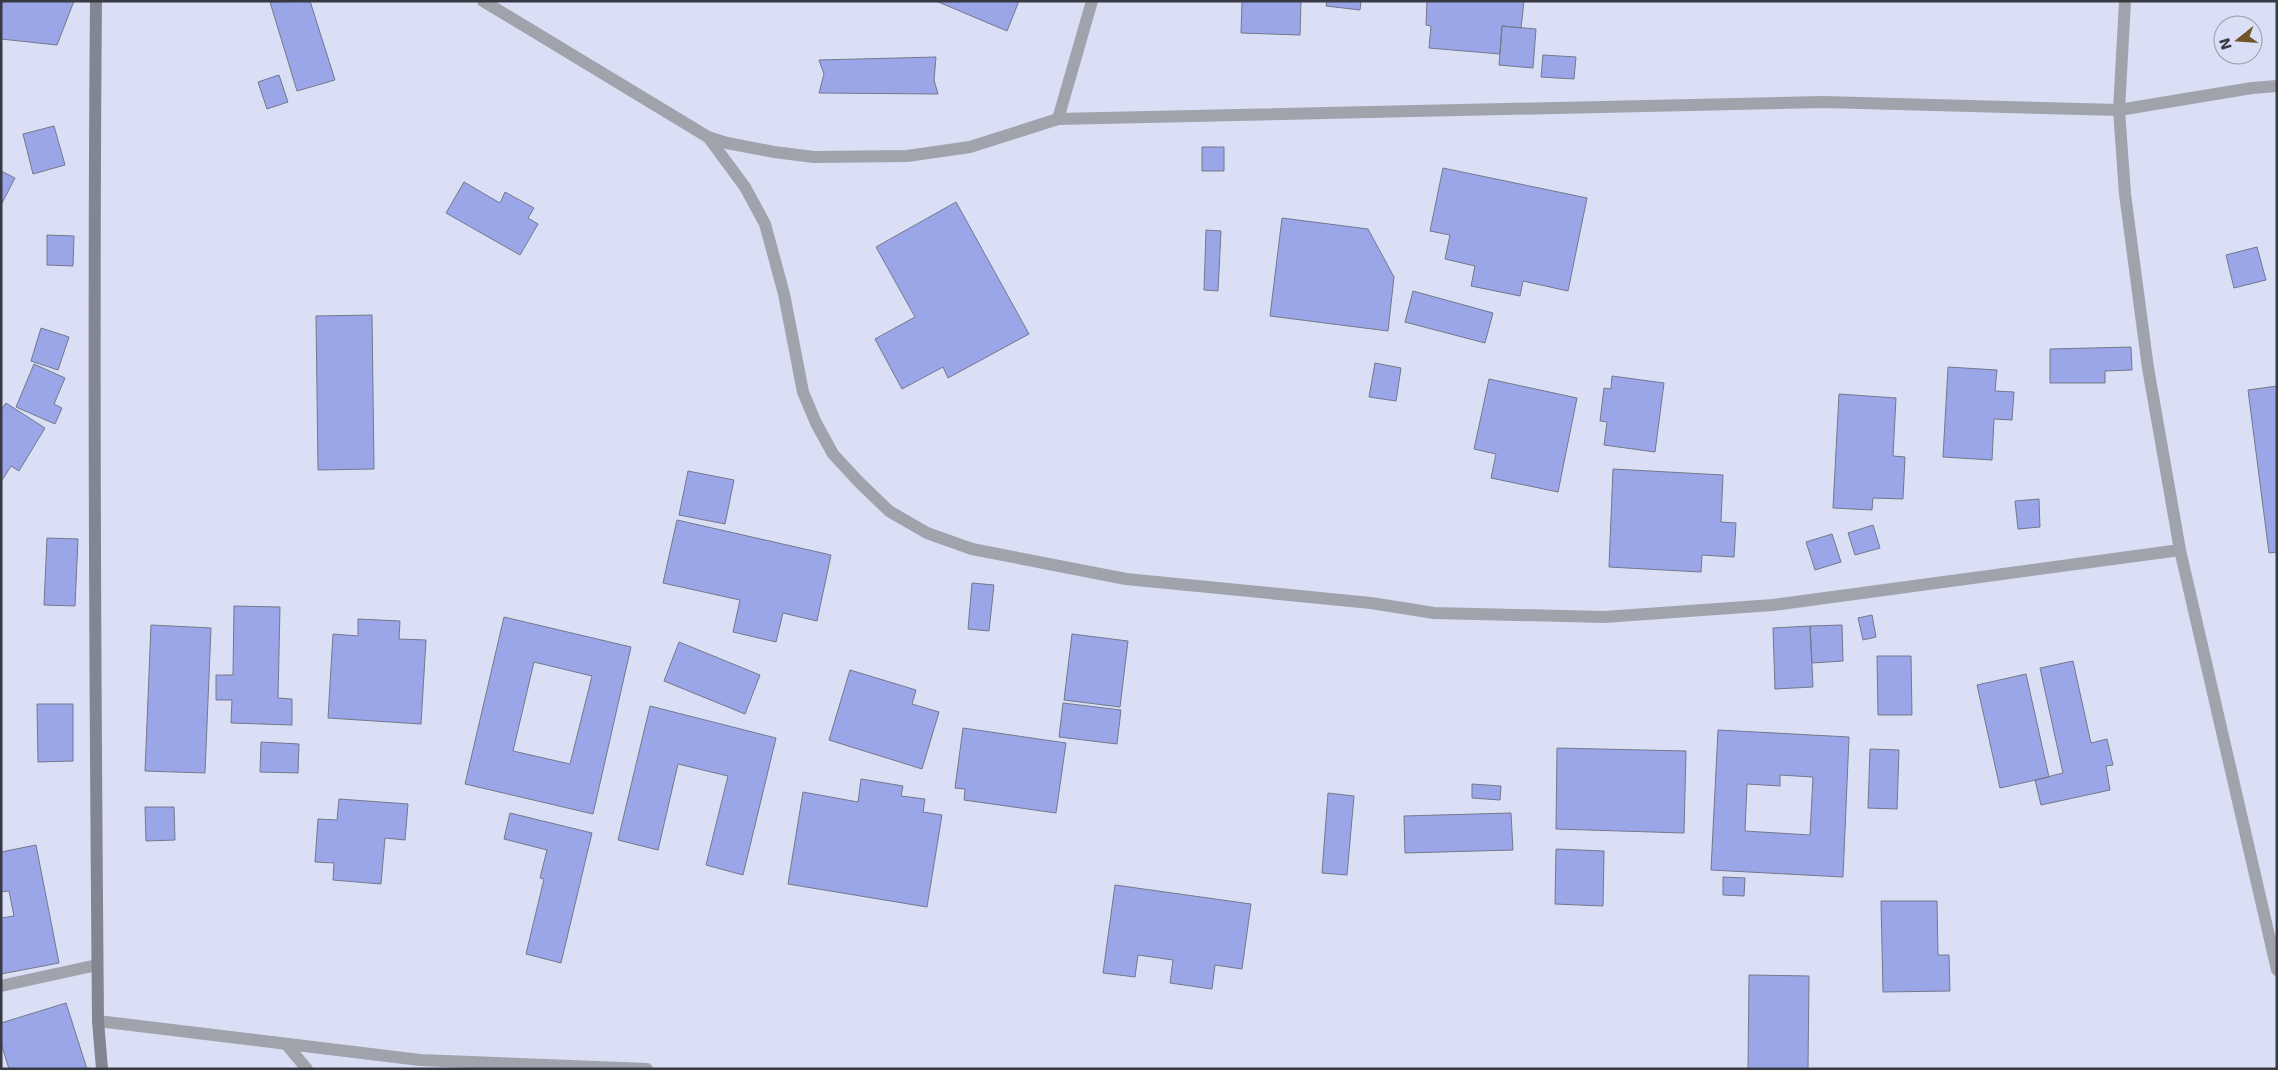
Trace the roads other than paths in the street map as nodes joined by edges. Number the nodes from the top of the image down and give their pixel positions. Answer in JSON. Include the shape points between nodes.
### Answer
{"nodes":[{"id":1,"x":96,"y":1,"type":"edge"},
{"id":2,"x":483,"y":1,"type":"edge"},
{"id":3,"x":1092,"y":1,"type":"edge"},
{"id":4,"x":2125,"y":1,"type":"edge"},
{"id":5,"x":2277,"y":86,"type":"edge"},
{"id":6,"x":2119,"y":110,"type":"junction"},
{"id":7,"x":1058,"y":119,"type":"junction"},
{"id":8,"x":708,"y":137,"type":"junction"},
{"id":9,"x":2180,"y":550,"type":"junction"},
{"id":10,"x":97,"y":965,"type":"junction"},
{"id":11,"x":2277,"y":970,"type":"edge"},
{"id":12,"x":1,"y":986,"type":"edge"},
{"id":13,"x":98,"y":1021,"type":"junction"},
{"id":14,"x":286,"y":1044,"type":"junction"},
{"id":15,"x":102,"y":1069,"type":"edge"},
{"id":16,"x":307,"y":1069,"type":"edge"},
{"id":17,"x":647,"y":1069,"type":"edge"}],
"edges":[{"from":1,"to":10,"type":"street","via":[[93,365]]},
{"from":2,"to":8,"type":"street"},
{"from":3,"to":7,"type":"street"},
{"from":4,"to":6,"type":"street"},
{"from":5,"to":6,"type":"street"},
{"from":6,"to":7,"type":"street","via":[[1824,102]]},
{"from":6,"to":9,"type":"street","via":[[2125,194],[2148,368]]},
{"from":7,"to":8,"type":"street","via":[[970,147],[907,156],[814,157],[774,152]]},
{"from":8,"to":9,"type":"street","via":[[745,187],[765,224],[784,294],[803,392],[833,454],[889,511],[927,533],[972,549],[1126,579],[1371,603],[1434,613],[1604,616],[1773,605]]},
{"from":9,"to":11,"type":"street"},
{"from":10,"to":12,"type":"street"},
{"from":10,"to":13,"type":"street"},
{"from":13,"to":14,"type":"street"},
{"from":13,"to":15,"type":"street"},
{"from":14,"to":16,"type":"street"},
{"from":14,"to":17,"type":"street","via":[[420,1060]]}]}
